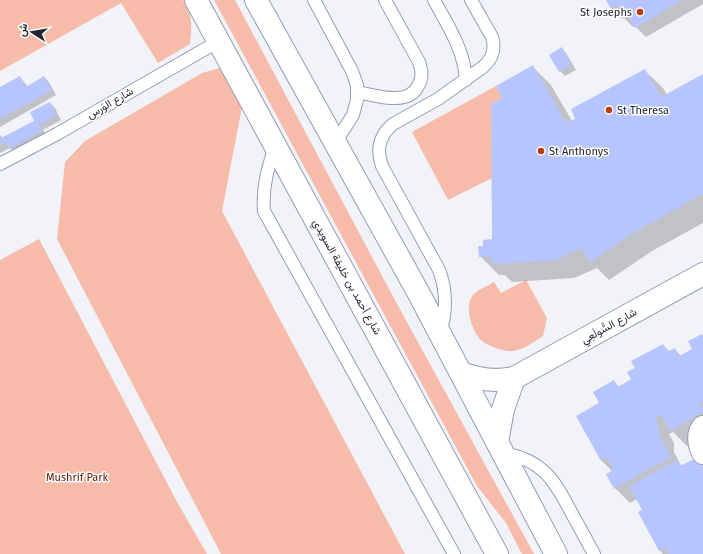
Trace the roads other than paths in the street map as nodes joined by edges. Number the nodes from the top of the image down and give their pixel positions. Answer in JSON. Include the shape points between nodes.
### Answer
{"nodes":[{"id":1,"x":196,"y":0,"type":"edge"},
{"id":2,"x":256,"y":0,"type":"edge"},
{"id":3,"x":314,"y":0,"type":"edge"},
{"id":4,"x":385,"y":0,"type":"edge"},
{"id":5,"x":434,"y":0,"type":"edge"},
{"id":6,"x":471,"y":0,"type":"edge"},
{"id":7,"x":219,"y":41,"type":"junction"},
{"id":8,"x":466,"y":80,"type":"junction"},
{"id":9,"x":357,"y":92,"type":"junction"},
{"id":10,"x":335,"y":143,"type":"junction"},
{"id":11,"x":275,"y":146,"type":"junction"},
{"id":12,"x":0,"y":164,"type":"edge"},
{"id":13,"x":703,"y":274,"type":"edge"},
{"id":14,"x":440,"y":334,"type":"junction"},
{"id":15,"x":461,"y":374,"type":"junction"},
{"id":16,"x":514,"y":378,"type":"junction"},
{"id":17,"x":703,"y":427,"type":"edge"},
{"id":18,"x":500,"y":447,"type":"junction"},
{"id":19,"x":703,"y":453,"type":"edge"},
{"id":20,"x":454,"y":554,"type":"edge"},
{"id":21,"x":497,"y":554,"type":"edge"},
{"id":22,"x":556,"y":554,"type":"edge"},
{"id":23,"x":594,"y":554,"type":"edge"}],
"edges":[{"from":1,"to":7,"type":"street","name":"شارع أحمد بن خليفة السويدي"},
{"from":2,"to":10,"type":"street"},
{"from":3,"to":9,"type":"lane","via":[[352,71]]},
{"from":4,"to":9,"type":"lane","via":[[419,62],[421,80],[418,88],[402,98]]},
{"from":5,"to":8,"type":"lane","via":[[460,48]]},
{"from":6,"to":8,"type":"lane","via":[[492,37],[494,49],[489,62]]},
{"from":7,"to":11,"type":"street","name":"شارع أحمد بن خليفة السويدي"},
{"from":7,"to":12,"type":"lane","name":"شارع الوَرس"},
{"from":8,"to":14,"type":"lane","via":[[393,124],[382,136],[379,144],[382,166],[443,280],[446,307]]},
{"from":9,"to":10,"type":"lane","via":[[353,115]]},
{"from":10,"to":14,"type":"street"},
{"from":11,"to":20,"type":"lane","via":[[266,178],[264,211]]},
{"from":11,"to":21,"type":"street","name":"شارع أحمد بن خليفة السويدي"},
{"from":13,"to":16,"type":"street","name":"شارع السُّولَعِي"},
{"from":14,"to":15,"type":"street"},
{"from":15,"to":16,"type":"street","name":"شارع السُّولَعِي","via":[[492,380]]},
{"from":15,"to":18,"type":"street"},
{"from":16,"to":18,"type":"street","via":[[503,409]]},
{"from":17,"to":19,"type":"street","via":[[700,431],[699,446]]},
{"from":18,"to":22,"type":"street"},
{"from":18,"to":23,"type":"lane","via":[[528,460],[550,476]]}]}
